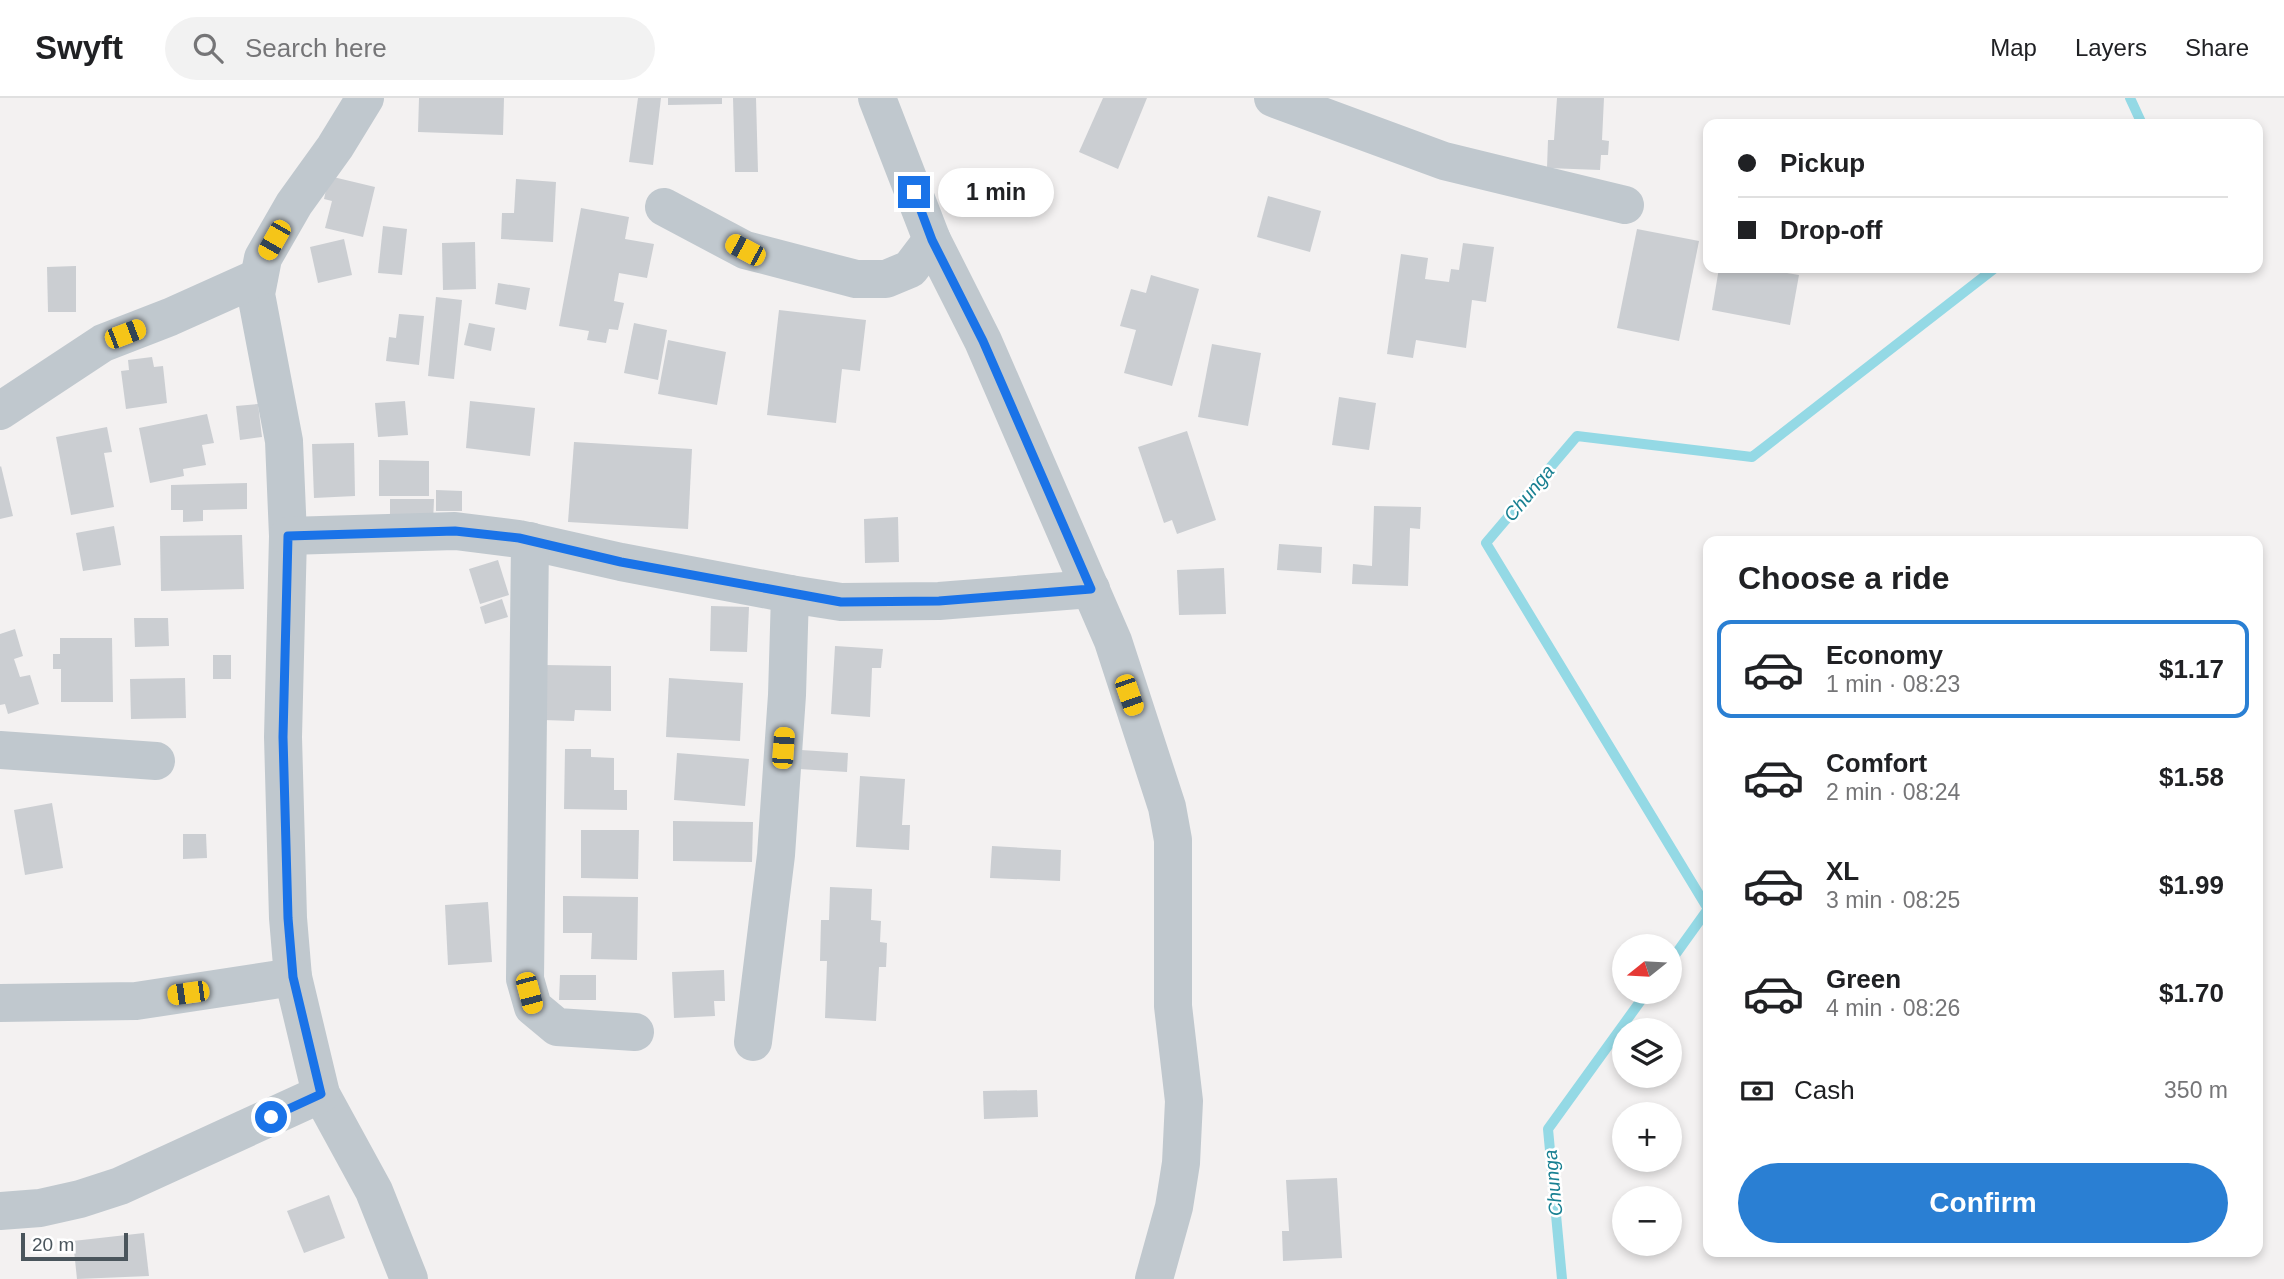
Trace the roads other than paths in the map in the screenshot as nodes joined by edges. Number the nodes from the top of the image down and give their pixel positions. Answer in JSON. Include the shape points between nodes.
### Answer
{"nodes":[{"id":1,"x":365,"y":98,"type":"edge"},
{"id":2,"x":877,"y":98,"type":"edge"},
{"id":3,"x":1273,"y":98,"type":"edge"},
{"id":4,"x":1625,"y":205,"type":"dead end"},
{"id":5,"x":664,"y":207,"type":"dead end"},
{"id":6,"x":932,"y":240,"type":"junction"},
{"id":7,"x":259,"y":277,"type":"junction"},
{"id":8,"x":0,"y":411,"type":"edge"},
{"id":9,"x":288,"y":536,"type":"junction"},
{"id":10,"x":530,"y":541,"type":"junction"},
{"id":11,"x":1091,"y":589,"type":"junction"},
{"id":12,"x":790,"y":594,"type":"junction"},
{"id":13,"x":0,"y":750,"type":"edge"},
{"id":14,"x":156,"y":761,"type":"dead end"},
{"id":15,"x":293,"y":977,"type":"junction"},
{"id":16,"x":0,"y":1003,"type":"edge"},
{"id":17,"x":635,"y":1032,"type":"dead end"},
{"id":18,"x":753,"y":1042,"type":"dead end"},
{"id":19,"x":321,"y":1094,"type":"junction"},
{"id":20,"x":0,"y":1211,"type":"edge"},
{"id":21,"x":409,"y":1279,"type":"edge"},
{"id":22,"x":1154,"y":1279,"type":"edge"}],
"edges":[{"from":1,"to":7,"type":"street","via":[[294,204],[263,258]]},
{"from":2,"to":6,"type":"street"},
{"from":3,"to":4,"type":"street","via":[[1444,160]]},
{"from":5,"to":6,"type":"street","via":[[745,250],[856,279],[886,279],[909,269]]},
{"from":6,"to":11,"type":"street","via":[[983,341]]},
{"from":7,"to":8,"type":"street","via":[[103,343]]},
{"from":7,"to":9,"type":"street","via":[[256,294],[284,441]]},
{"from":9,"to":10,"type":"street","via":[[455,531]]},
{"from":9,"to":15,"type":"street","via":[[283,737]]},
{"from":10,"to":12,"type":"street"},
{"from":10,"to":17,"type":"street","via":[[525,979],[533,1007],[557,1027]]},
{"from":11,"to":12,"type":"street","via":[[939,601],[841,602]]},
{"from":11,"to":22,"type":"street","via":[[1113,641],[1167,807],[1173,840],[1173,1006],[1184,1101],[1182,1150],[1174,1207]]},
{"from":12,"to":18,"type":"street","via":[[775,855]]},
{"from":13,"to":14,"type":"street"},
{"from":15,"to":16,"type":"street","via":[[136,1001]]},
{"from":15,"to":19,"type":"street"},
{"from":19,"to":20,"type":"street","via":[[120,1186],[40,1209]]},
{"from":19,"to":21,"type":"street","via":[[374,1191]]}]}
